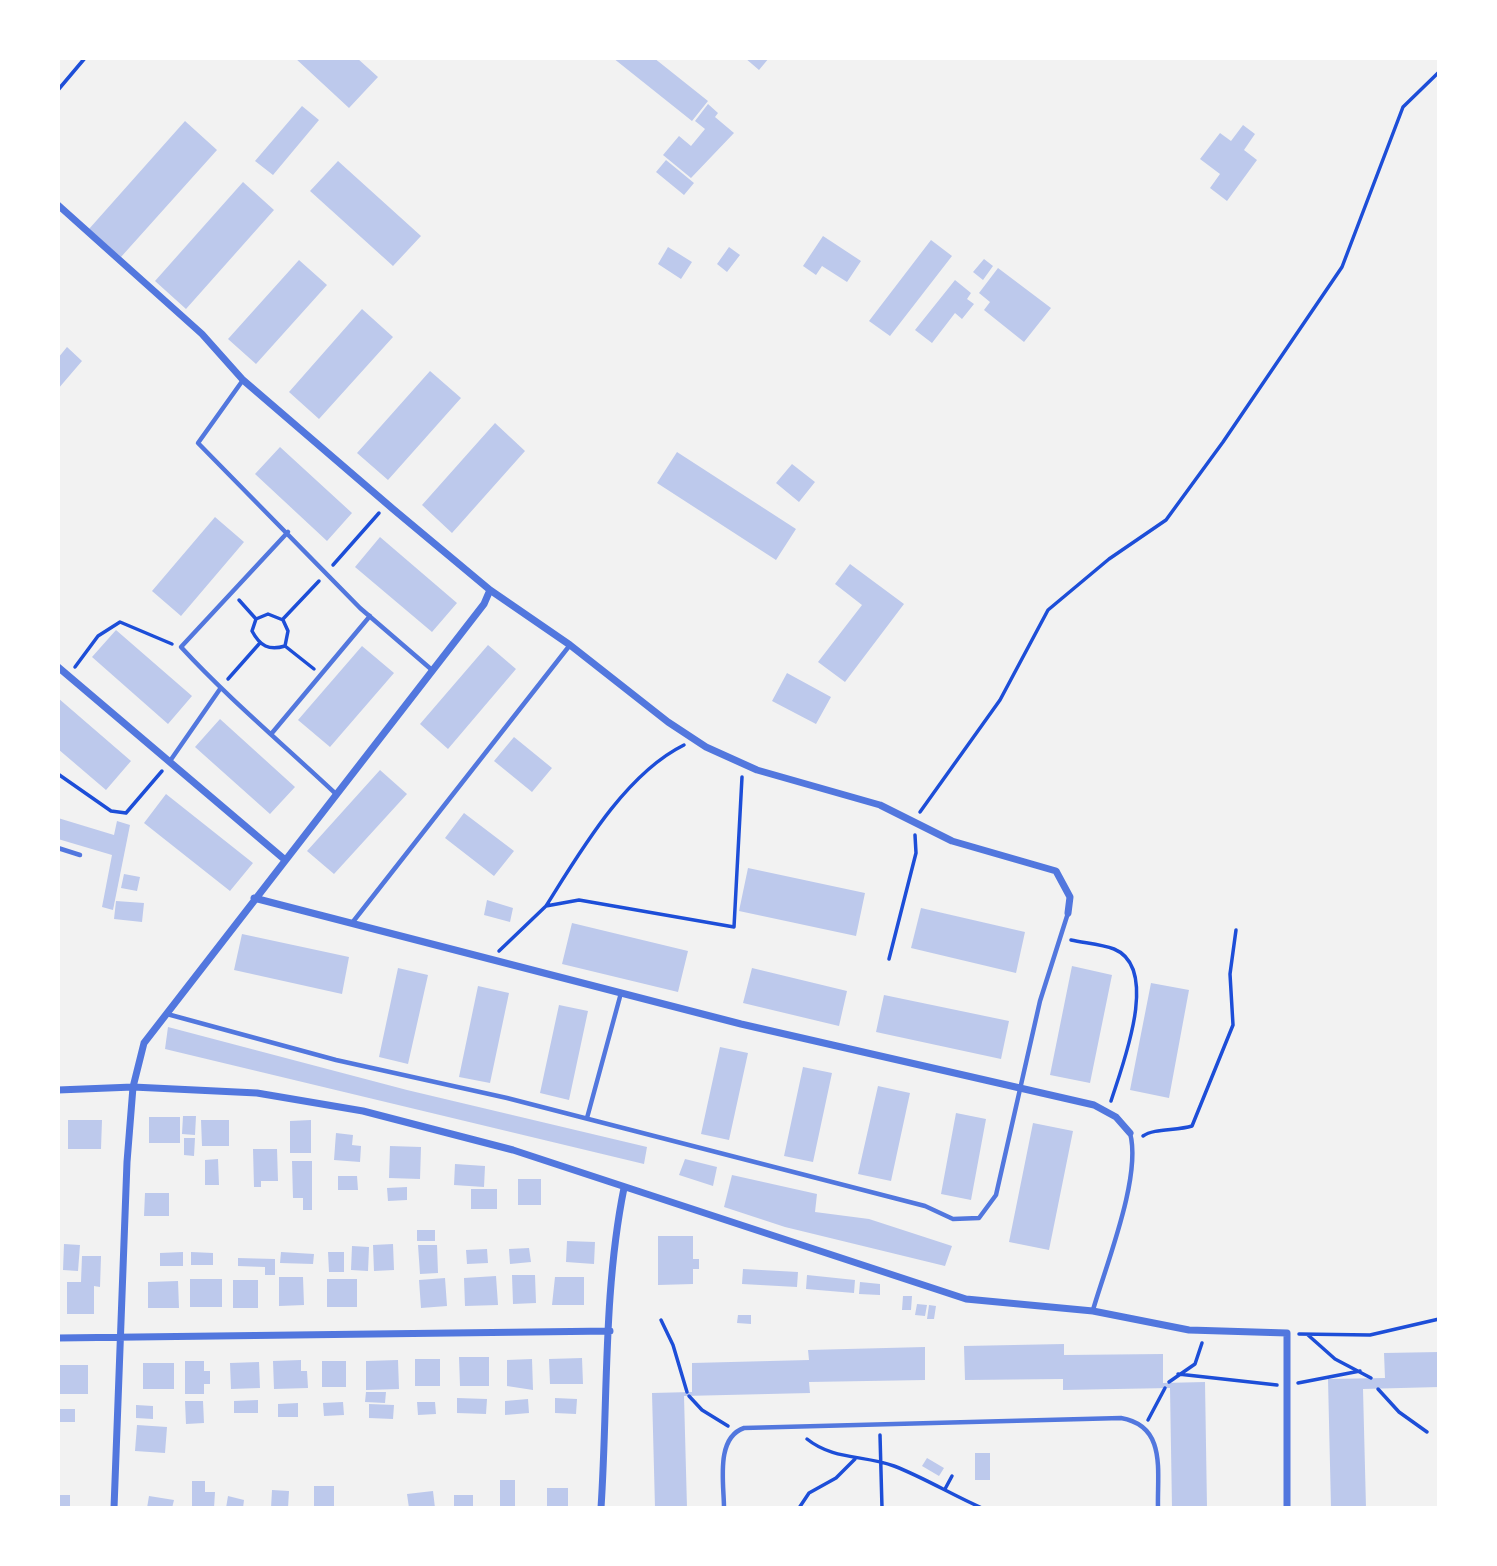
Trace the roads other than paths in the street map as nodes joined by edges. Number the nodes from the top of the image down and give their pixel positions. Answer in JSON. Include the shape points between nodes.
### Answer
{"nodes":[{"id":1,"x":58,"y":205,"type":"edge"},
{"id":2,"x":243,"y":380,"type":"junction"},
{"id":3,"x":288,"y":532,"type":"junction"},
{"id":4,"x":490,"y":590,"type":"junction"},
{"id":5,"x":370,"y":616,"type":"junction"},
{"id":6,"x":570,"y":645,"type":"junction"},
{"id":7,"x":58,"y":667,"type":"edge"},
{"id":8,"x":432,"y":670,"type":"junction"},
{"id":9,"x":220,"y":689,"type":"junction"},
{"id":10,"x":272,"y":733,"type":"junction"},
{"id":11,"x":170,"y":761,"type":"junction"},
{"id":12,"x":336,"y":794,"type":"junction"},
{"id":13,"x":58,"y":848,"type":"edge"},
{"id":14,"x":80,"y":855,"type":"dead end"},
{"id":15,"x":284,"y":859,"type":"junction"},
{"id":16,"x":254,"y":898,"type":"junction"},
{"id":17,"x":1068,"y":913,"type":"joint"},
{"id":18,"x":352,"y":924,"type":"junction"},
{"id":19,"x":621,"y":993,"type":"junction"},
{"id":20,"x":167,"y":1014,"type":"junction"},
{"id":21,"x":133,"y":1087,"type":"junction"},
{"id":22,"x":1018,"y":1088,"type":"junction"},
{"id":23,"x":58,"y":1090,"type":"edge"},
{"id":24,"x":587,"y":1118,"type":"junction"},
{"id":25,"x":1130,"y":1133,"type":"joint"},
{"id":26,"x":624,"y":1188,"type":"junction"},
{"id":27,"x":1093,"y":1311,"type":"junction"},
{"id":28,"x":610,"y":1331,"type":"junction"},
{"id":29,"x":121,"y":1337,"type":"junction"},
{"id":30,"x":58,"y":1338,"type":"edge"},
{"id":31,"x":114,"y":1508,"type":"edge"},
{"id":32,"x":601,"y":1508,"type":"edge"},
{"id":33,"x":724,"y":1508,"type":"edge"},
{"id":34,"x":1158,"y":1508,"type":"edge"},
{"id":35,"x":1287,"y":1508,"type":"edge"}],
"edges":[{"from":1,"to":2,"type":"street","via":[[202,334]]},
{"from":2,"to":3,"type":"lane","via":[[198,443]]},
{"from":2,"to":4,"type":"street"},
{"from":3,"to":5,"type":"lane"},
{"from":3,"to":9,"type":"lane","via":[[181,647]]},
{"from":4,"to":6,"type":"street"},
{"from":4,"to":8,"type":"street"},
{"from":5,"to":8,"type":"lane"},
{"from":5,"to":10,"type":"lane"},
{"from":6,"to":17,"type":"street","via":[[695,740],[743,763],[880,805],[952,841],[1056,871],[1070,897]]},
{"from":6,"to":18,"type":"lane"},
{"from":7,"to":11,"type":"street"},
{"from":8,"to":12,"type":"street"},
{"from":9,"to":10,"type":"lane"},
{"from":9,"to":11,"type":"lane"},
{"from":10,"to":12,"type":"lane"},
{"from":11,"to":15,"type":"street"},
{"from":12,"to":15,"type":"street"},
{"from":13,"to":14,"type":"lane"},
{"from":15,"to":16,"type":"street"},
{"from":16,"to":18,"type":"street"},
{"from":16,"to":20,"type":"street"},
{"from":17,"to":22,"type":"lane"},
{"from":18,"to":19,"type":"street"},
{"from":19,"to":22,"type":"street"},
{"from":19,"to":24,"type":"lane"},
{"from":20,"to":21,"type":"street","via":[[144,1043]]},
{"from":20,"to":24,"type":"lane","via":[[337,1060]]},
{"from":21,"to":23,"type":"street"},
{"from":21,"to":26,"type":"street","via":[[257,1093],[363,1111],[513,1150]]},
{"from":21,"to":29,"type":"street","via":[[123,1218]]},
{"from":22,"to":24,"type":"lane","via":[[996,1195],[979,1219],[953,1219],[925,1206]]},
{"from":22,"to":25,"type":"street","via":[[1094,1105]]},
{"from":25,"to":27,"type":"lane","via":[[1135,1151],[1130,1180]]},
{"from":26,"to":27,"type":"street","via":[[966,1299]]},
{"from":26,"to":28,"type":"street"},
{"from":27,"to":35,"type":"street","via":[[1189,1330],[1287,1333]]},
{"from":28,"to":29,"type":"street"},
{"from":28,"to":32,"type":"street"},
{"from":29,"to":30,"type":"street"},
{"from":29,"to":31,"type":"street"},
{"from":33,"to":34,"type":"lane","via":[[725,1452],[736,1430],[1121,1418],[1139,1421],[1156,1445]]}]}
